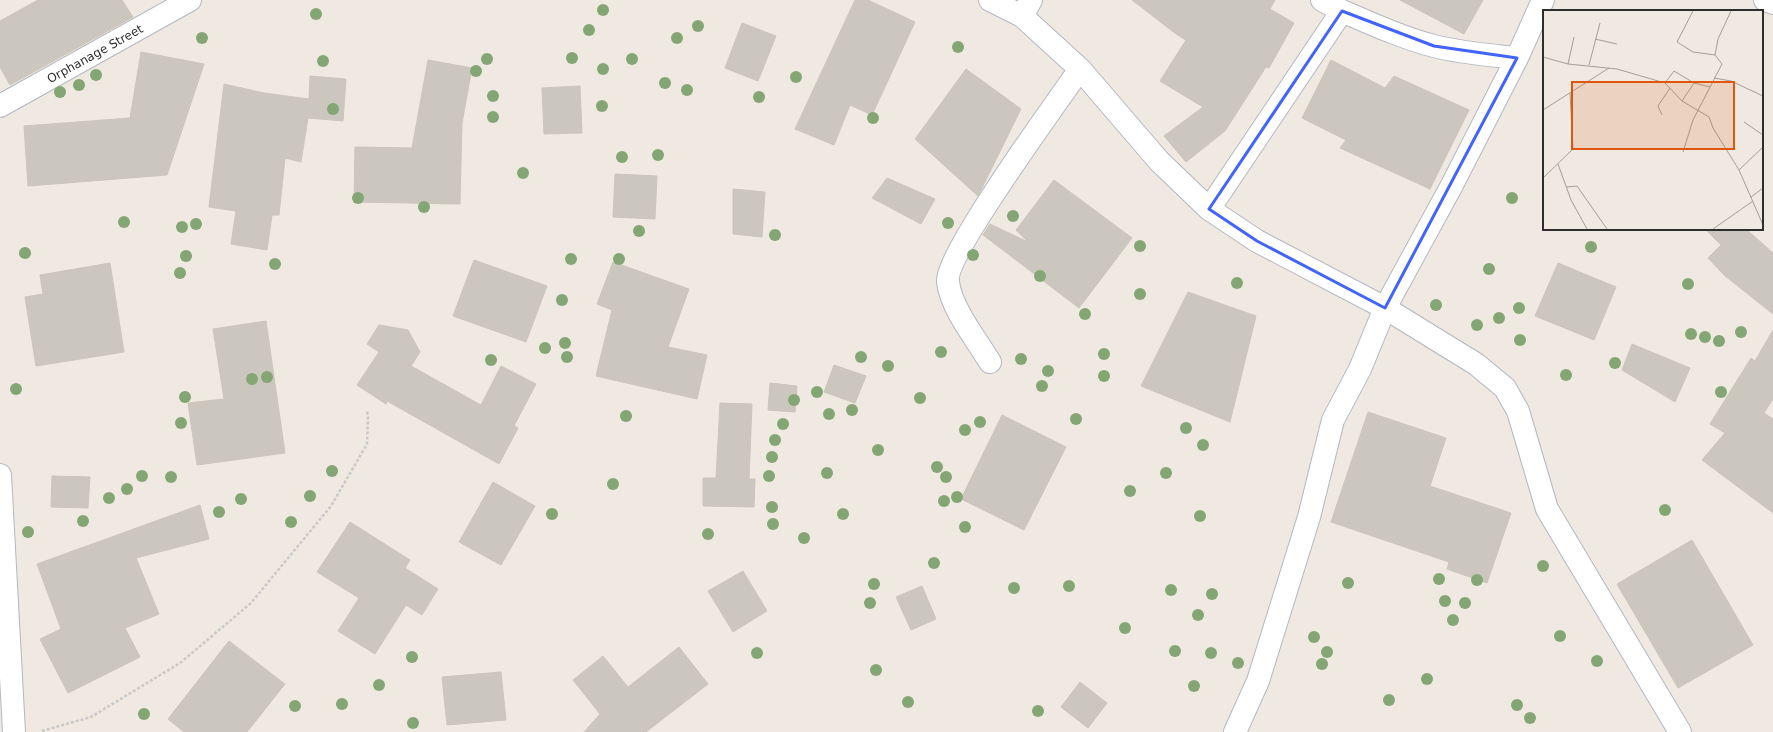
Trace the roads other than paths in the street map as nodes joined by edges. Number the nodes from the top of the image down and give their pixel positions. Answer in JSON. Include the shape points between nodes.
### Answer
{"nodes":[{"id":1,"x":190,"y":0,"type":"edge"},
{"id":2,"x":990,"y":0,"type":"edge"},
{"id":3,"x":1322,"y":0,"type":"edge"},
{"id":4,"x":1543,"y":0,"type":"edge"},
{"id":5,"x":1765,"y":0,"type":"edge"},
{"id":6,"x":1773,"y":3,"type":"edge"},
{"id":7,"x":1026,"y":8,"type":"edge"},
{"id":8,"x":1342,"y":11,"type":"junction"},
{"id":9,"x":1517,"y":58,"type":"junction"},
{"id":10,"x":1080,"y":70,"type":"junction"},
{"id":11,"x":0,"y":106,"type":"edge"},
{"id":12,"x":1209,"y":209,"type":"junction"},
{"id":13,"x":1385,"y":308,"type":"junction"},
{"id":14,"x":990,"y":362,"type":"dead end"},
{"id":15,"x":0,"y":475,"type":"edge"},
{"id":16,"x":14,"y":732,"type":"edge"},
{"id":17,"x":1235,"y":732,"type":"edge"},
{"id":18,"x":1680,"y":732,"type":"edge"}],
"edges":[{"from":1,"to":11,"type":"street","name":"Orphanage Street"},
{"from":2,"to":7,"type":"street"},
{"from":3,"to":8,"type":"street"},
{"from":4,"to":9,"type":"street"},
{"from":5,"to":6,"type":"street"},
{"from":7,"to":10,"type":"street"},
{"from":8,"to":9,"type":"street","via":[[1373,25],[1434,46],[1481,55]]},
{"from":8,"to":12,"type":"street"},
{"from":9,"to":13,"type":"street"},
{"from":10,"to":12,"type":"street","via":[[1159,161]]},
{"from":10,"to":14,"type":"street","via":[[968,234],[950,266],[947,281],[954,304]]},
{"from":12,"to":13,"type":"street","via":[[1257,241]]},
{"from":13,"to":17,"type":"street","via":[[1360,369],[1333,420],[1310,517],[1258,681]]},
{"from":13,"to":18,"type":"street","via":[[1476,364],[1505,388],[1518,411],[1547,509]]},
{"from":15,"to":16,"type":"street"}]}
